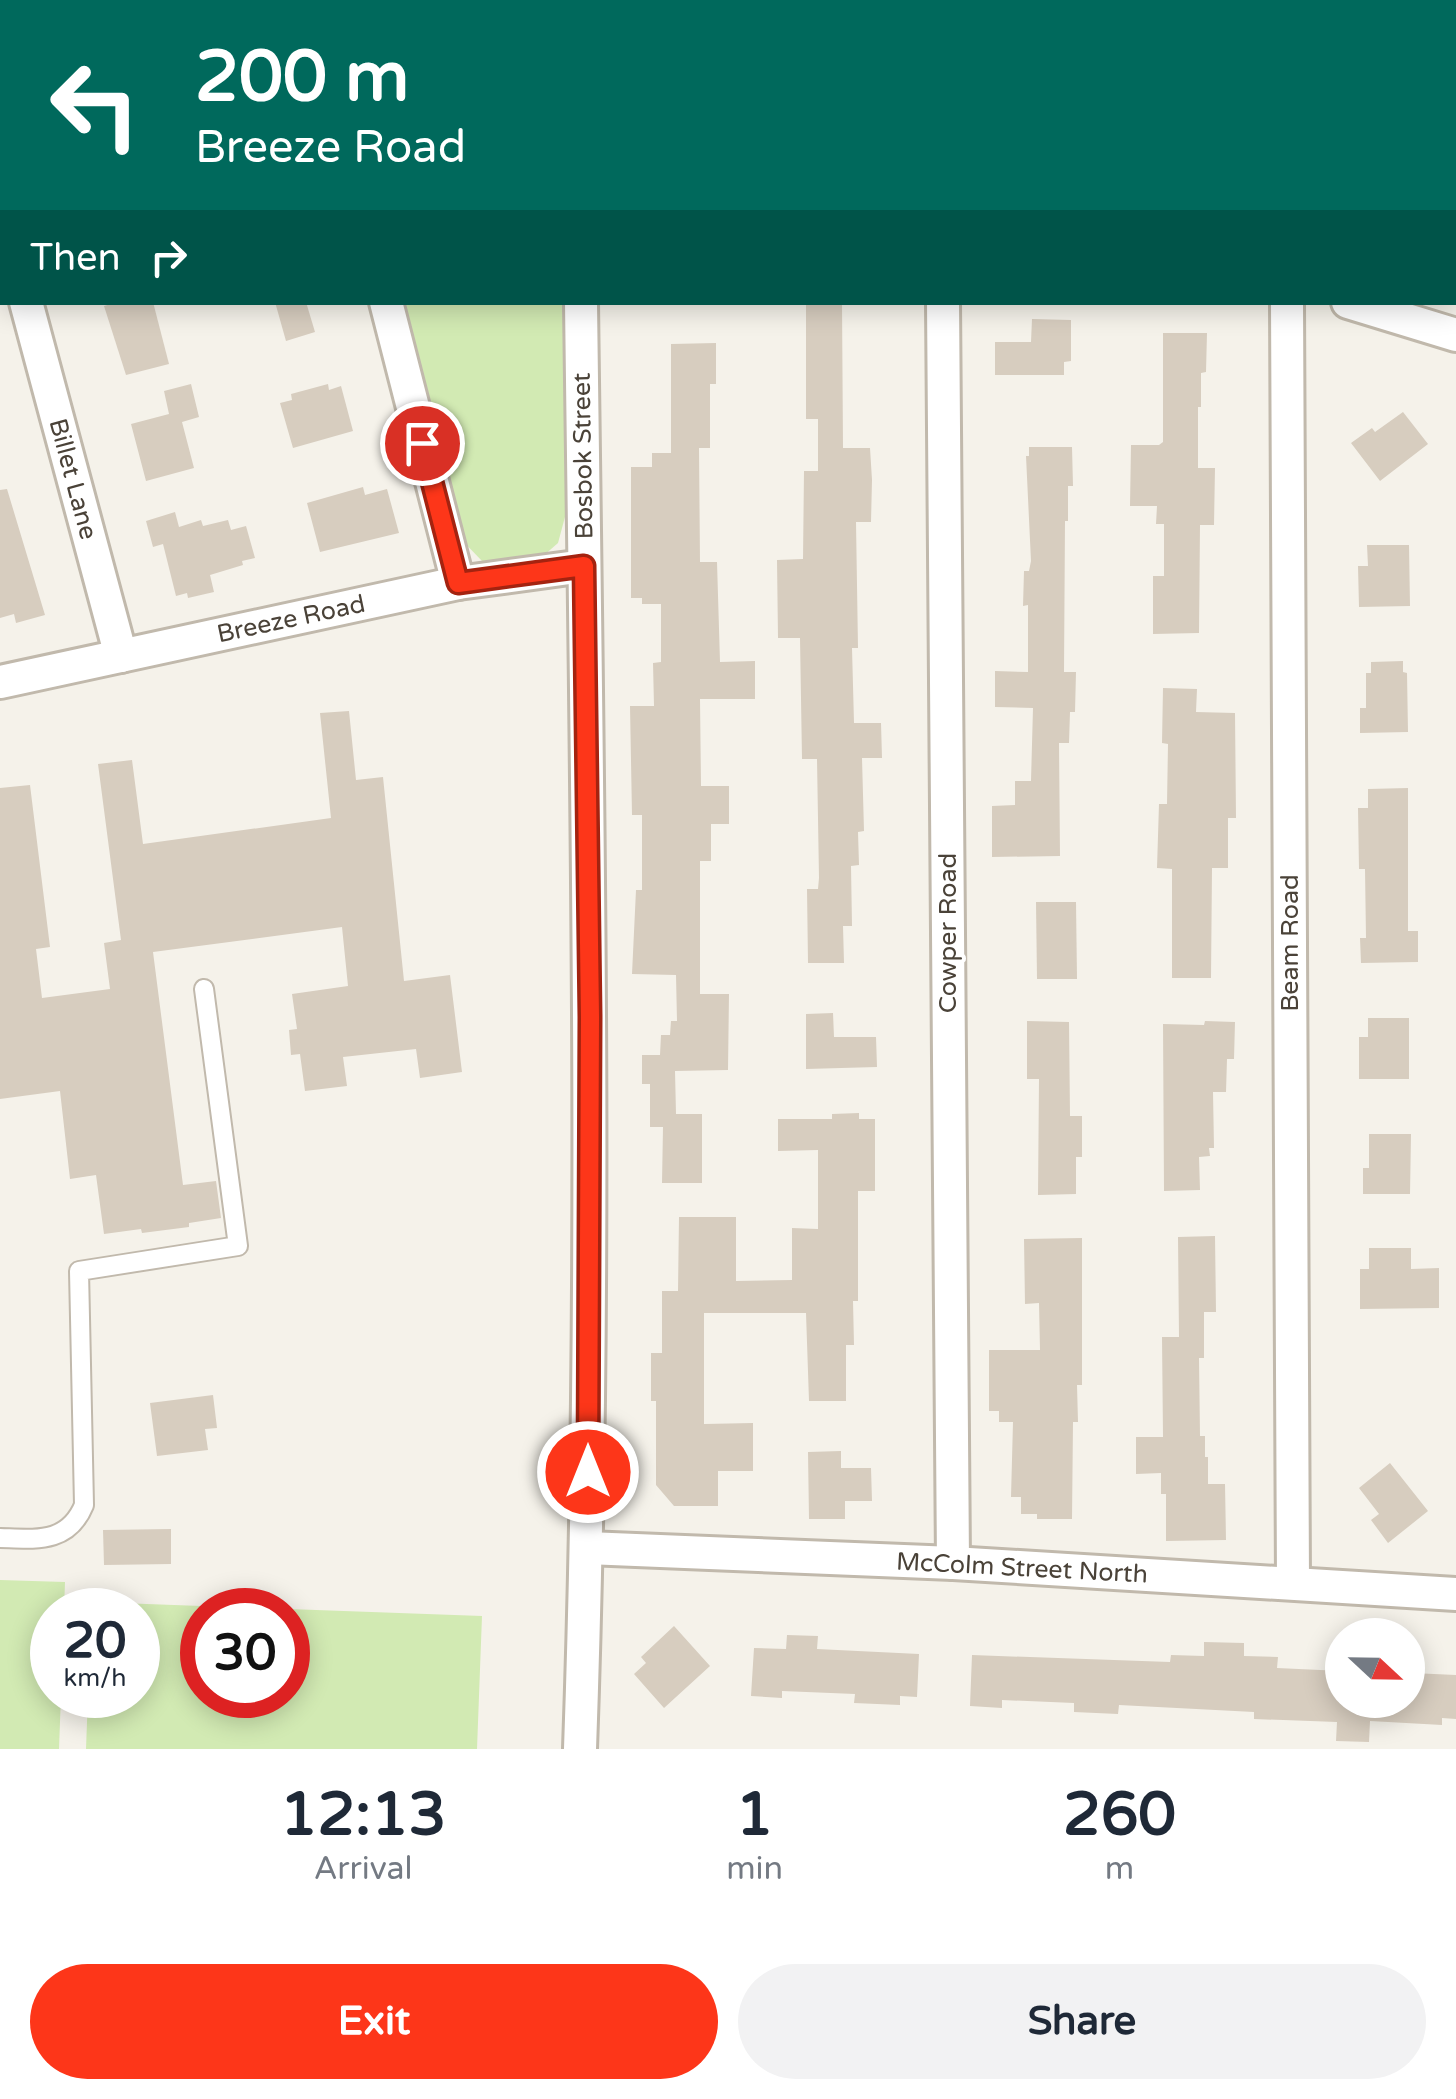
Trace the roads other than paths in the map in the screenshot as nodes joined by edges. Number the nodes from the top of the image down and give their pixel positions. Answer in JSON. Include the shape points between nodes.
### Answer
{"nodes":[{"id":1,"x":27,"y":305,"type":"edge"},
{"id":2,"x":387,"y":305,"type":"edge"},
{"id":3,"x":582,"y":305,"type":"edge"},
{"id":4,"x":943,"y":305,"type":"edge"},
{"id":5,"x":1287,"y":305,"type":"edge"},
{"id":6,"x":1358,"y":305,"type":"edge"},
{"id":7,"x":1456,"y":335,"type":"edge"},
{"id":8,"x":584,"y":566,"type":"junction"},
{"id":9,"x":458,"y":583,"type":"junction"},
{"id":10,"x":121,"y":656,"type":"junction"},
{"id":11,"x":0,"y":682,"type":"edge"},
{"id":12,"x":204,"y":988,"type":"dead end"},
{"id":13,"x":0,"y":1538,"type":"edge"},
{"id":14,"x":587,"y":1548,"type":"junction"},
{"id":15,"x":953,"y":1563,"type":"junction"},
{"id":16,"x":1294,"y":1583,"type":"junction"},
{"id":17,"x":1456,"y":1594,"type":"edge"},
{"id":18,"x":580,"y":1749,"type":"edge"}],
"edges":[{"from":1,"to":10,"type":"street","name":"Billet Lane"},
{"from":2,"to":9,"type":"street"},
{"from":3,"to":8,"type":"street","name":"Bosbok Street"},
{"from":4,"to":15,"type":"street","name":"Cowper Road"},
{"from":5,"to":16,"type":"street","name":"Beam Road"},
{"from":6,"to":7,"type":"street"},
{"from":8,"to":9,"type":"street","name":"Breeze Road"},
{"from":8,"to":14,"type":"street","name":"Bosbok Street"},
{"from":9,"to":10,"type":"street","name":"Breeze Road"},
{"from":10,"to":11,"type":"street","name":"Breeze Road"},
{"from":12,"to":13,"type":"lane","via":[[238,1246],[79,1270],[84,1504],[70,1528],[53,1538]]},
{"from":14,"to":15,"type":"street","name":"McColm Street North"},
{"from":14,"to":18,"type":"street","name":"Bosbok Street"},
{"from":15,"to":16,"type":"street","name":"McColm Street North"},
{"from":16,"to":17,"type":"street","name":"McColm Street North"}]}
